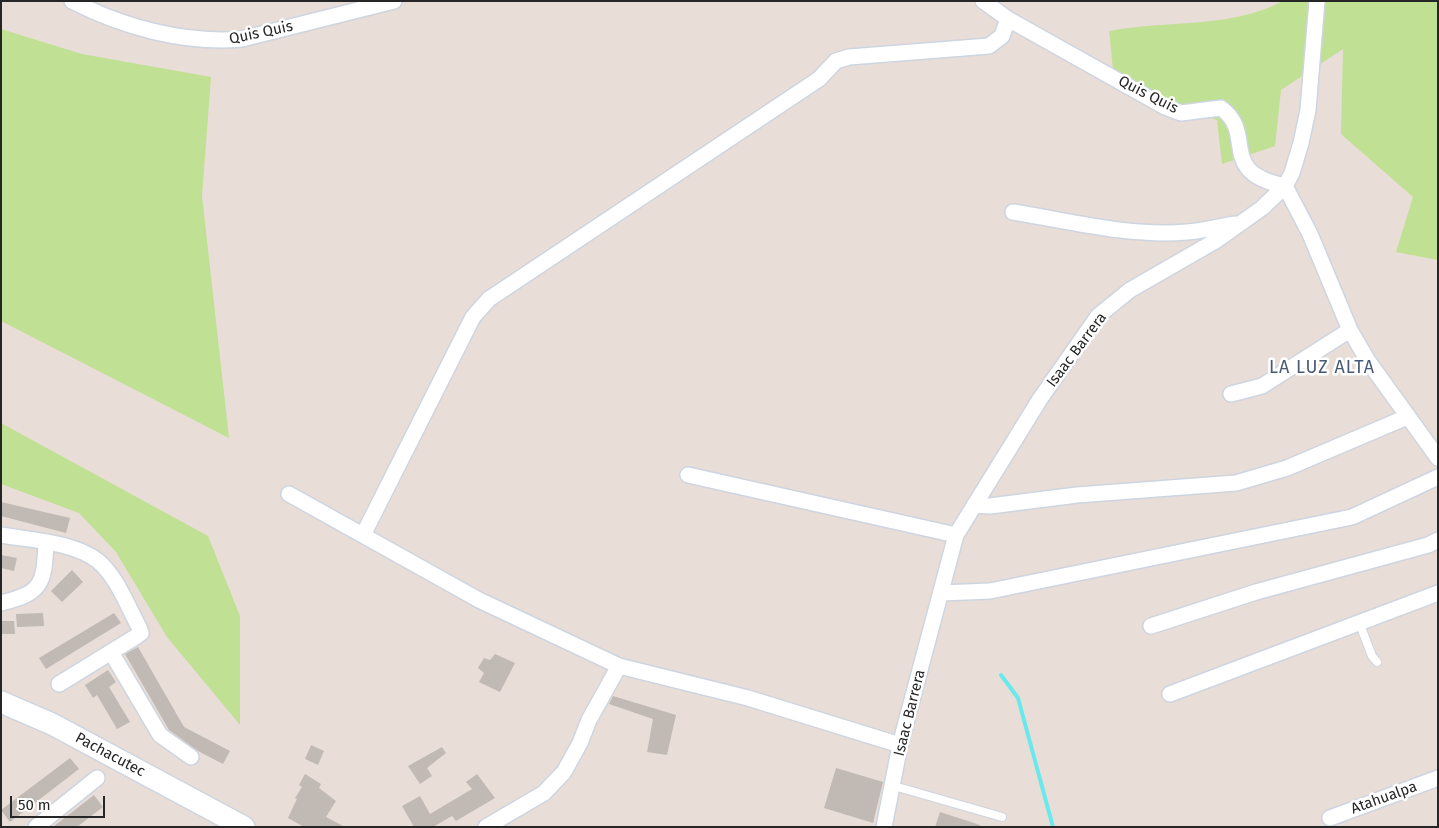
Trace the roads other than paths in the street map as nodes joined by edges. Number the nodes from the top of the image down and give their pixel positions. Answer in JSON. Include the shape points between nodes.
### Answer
{"nodes":[{"id":1,"x":72,"y":1,"type":"edge"},
{"id":2,"x":394,"y":1,"type":"edge"},
{"id":3,"x":983,"y":1,"type":"edge"},
{"id":4,"x":1317,"y":1,"type":"edge"},
{"id":5,"x":1008,"y":19,"type":"junction"},
{"id":6,"x":1285,"y":186,"type":"junction"},
{"id":7,"x":1013,"y":212,"type":"dead end"},
{"id":8,"x":1240,"y":223,"type":"junction"},
{"id":9,"x":1350,"y":330,"type":"junction"},
{"id":10,"x":1231,"y":394,"type":"dead end"},
{"id":11,"x":1407,"y":416,"type":"junction"},
{"id":12,"x":1438,"y":458,"type":"edge"},
{"id":13,"x":688,"y":475,"type":"dead end"},
{"id":14,"x":1438,"y":477,"type":"edge"},
{"id":15,"x":289,"y":494,"type":"dead end"},
{"id":16,"x":974,"y":505,"type":"junction"},
{"id":17,"x":1,"y":535,"type":"edge"},
{"id":18,"x":364,"y":535,"type":"junction"},
{"id":19,"x":956,"y":535,"type":"junction"},
{"id":20,"x":1438,"y":540,"type":"edge"},
{"id":21,"x":46,"y":543,"type":"junction"},
{"id":22,"x":941,"y":593,"type":"junction"},
{"id":23,"x":1438,"y":593,"type":"edge"},
{"id":24,"x":1,"y":603,"type":"edge"},
{"id":25,"x":1359,"y":622,"type":"junction"},
{"id":26,"x":1151,"y":626,"type":"dead end"},
{"id":27,"x":111,"y":652,"type":"junction"},
{"id":28,"x":1377,"y":662,"type":"dead end"},
{"id":29,"x":619,"y":666,"type":"junction"},
{"id":30,"x":59,"y":684,"type":"dead end"},
{"id":31,"x":1170,"y":694,"type":"dead end"},
{"id":32,"x":1,"y":702,"type":"edge"},
{"id":33,"x":900,"y":746,"type":"junction"},
{"id":34,"x":191,"y":757,"type":"dead end"},
{"id":35,"x":97,"y":778,"type":"dead end"},
{"id":36,"x":1438,"y":778,"type":"edge"},
{"id":37,"x":894,"y":786,"type":"junction"},
{"id":38,"x":1002,"y":817,"type":"dead end"},
{"id":39,"x":1330,"y":818,"type":"dead end"},
{"id":40,"x":234,"y":825,"type":"edge"},
{"id":41,"x":36,"y":827,"type":"edge"},
{"id":42,"x":486,"y":827,"type":"edge"},
{"id":43,"x":884,"y":827,"type":"edge"}],
"edges":[{"from":1,"to":2,"type":"street","name":"Quis Quis","via":[[95,13],[169,35],[217,41],[242,39]]},
{"from":3,"to":5,"type":"street","name":"Quis Quis"},
{"from":4,"to":6,"type":"street","via":[[1308,110],[1297,158]]},
{"from":5,"to":6,"type":"street","name":"Quis Quis","via":[[1165,107],[1181,112],[1221,108],[1231,115],[1237,126],[1242,161],[1264,182]]},
{"from":5,"to":18,"type":"street","via":[[1002,36],[989,46],[864,54],[836,61],[819,79],[489,299],[473,317]]},
{"from":6,"to":8,"type":"street","name":"Isaac Barrera"},
{"from":6,"to":9,"type":"street","via":[[1310,234]]},
{"from":7,"to":8,"type":"street","via":[[1096,228],[1153,232],[1187,232]]},
{"from":8,"to":16,"type":"street","name":"Isaac Barrera","via":[[1217,240],[1130,290],[1098,316],[1040,399]]},
{"from":9,"to":10,"type":"street","via":[[1262,386]]},
{"from":9,"to":11,"type":"street"},
{"from":11,"to":12,"type":"street"},
{"from":11,"to":16,"type":"street","via":[[1287,468],[1236,483]]},
{"from":13,"to":19,"type":"street"},
{"from":14,"to":22,"type":"street","via":[[1352,517],[1314,526],[990,592]]},
{"from":15,"to":18,"type":"street"},
{"from":16,"to":19,"type":"street","name":"Isaac Barrera"},
{"from":17,"to":21,"type":"street"},
{"from":18,"to":29,"type":"street","via":[[479,600]]},
{"from":19,"to":22,"type":"street","name":"Isaac Barrera"},
{"from":20,"to":26,"type":"street"},
{"from":21,"to":24,"type":"street","via":[[44,572],[39,584],[31,594]]},
{"from":21,"to":27,"type":"street","via":[[80,551],[97,561],[112,577],[141,633]]},
{"from":22,"to":33,"type":"street","name":"Isaac Barrera"},
{"from":23,"to":25,"type":"street"},
{"from":25,"to":28,"type":"lane"},
{"from":25,"to":31,"type":"street"},
{"from":27,"to":30,"type":"street"},
{"from":27,"to":34,"type":"street","via":[[160,735]]},
{"from":29,"to":33,"type":"street","via":[[748,698]]},
{"from":29,"to":42,"type":"street","via":[[564,772],[544,793]]},
{"from":32,"to":40,"type":"street","name":"Pachacutec","via":[[52,724]]},
{"from":33,"to":37,"type":"street","name":"Isaac Barrera"},
{"from":35,"to":41,"type":"street"},
{"from":36,"to":39,"type":"street","name":"Atahualpa"},
{"from":37,"to":38,"type":"lane"},
{"from":37,"to":43,"type":"street","name":"Isaac Barrera"}]}
